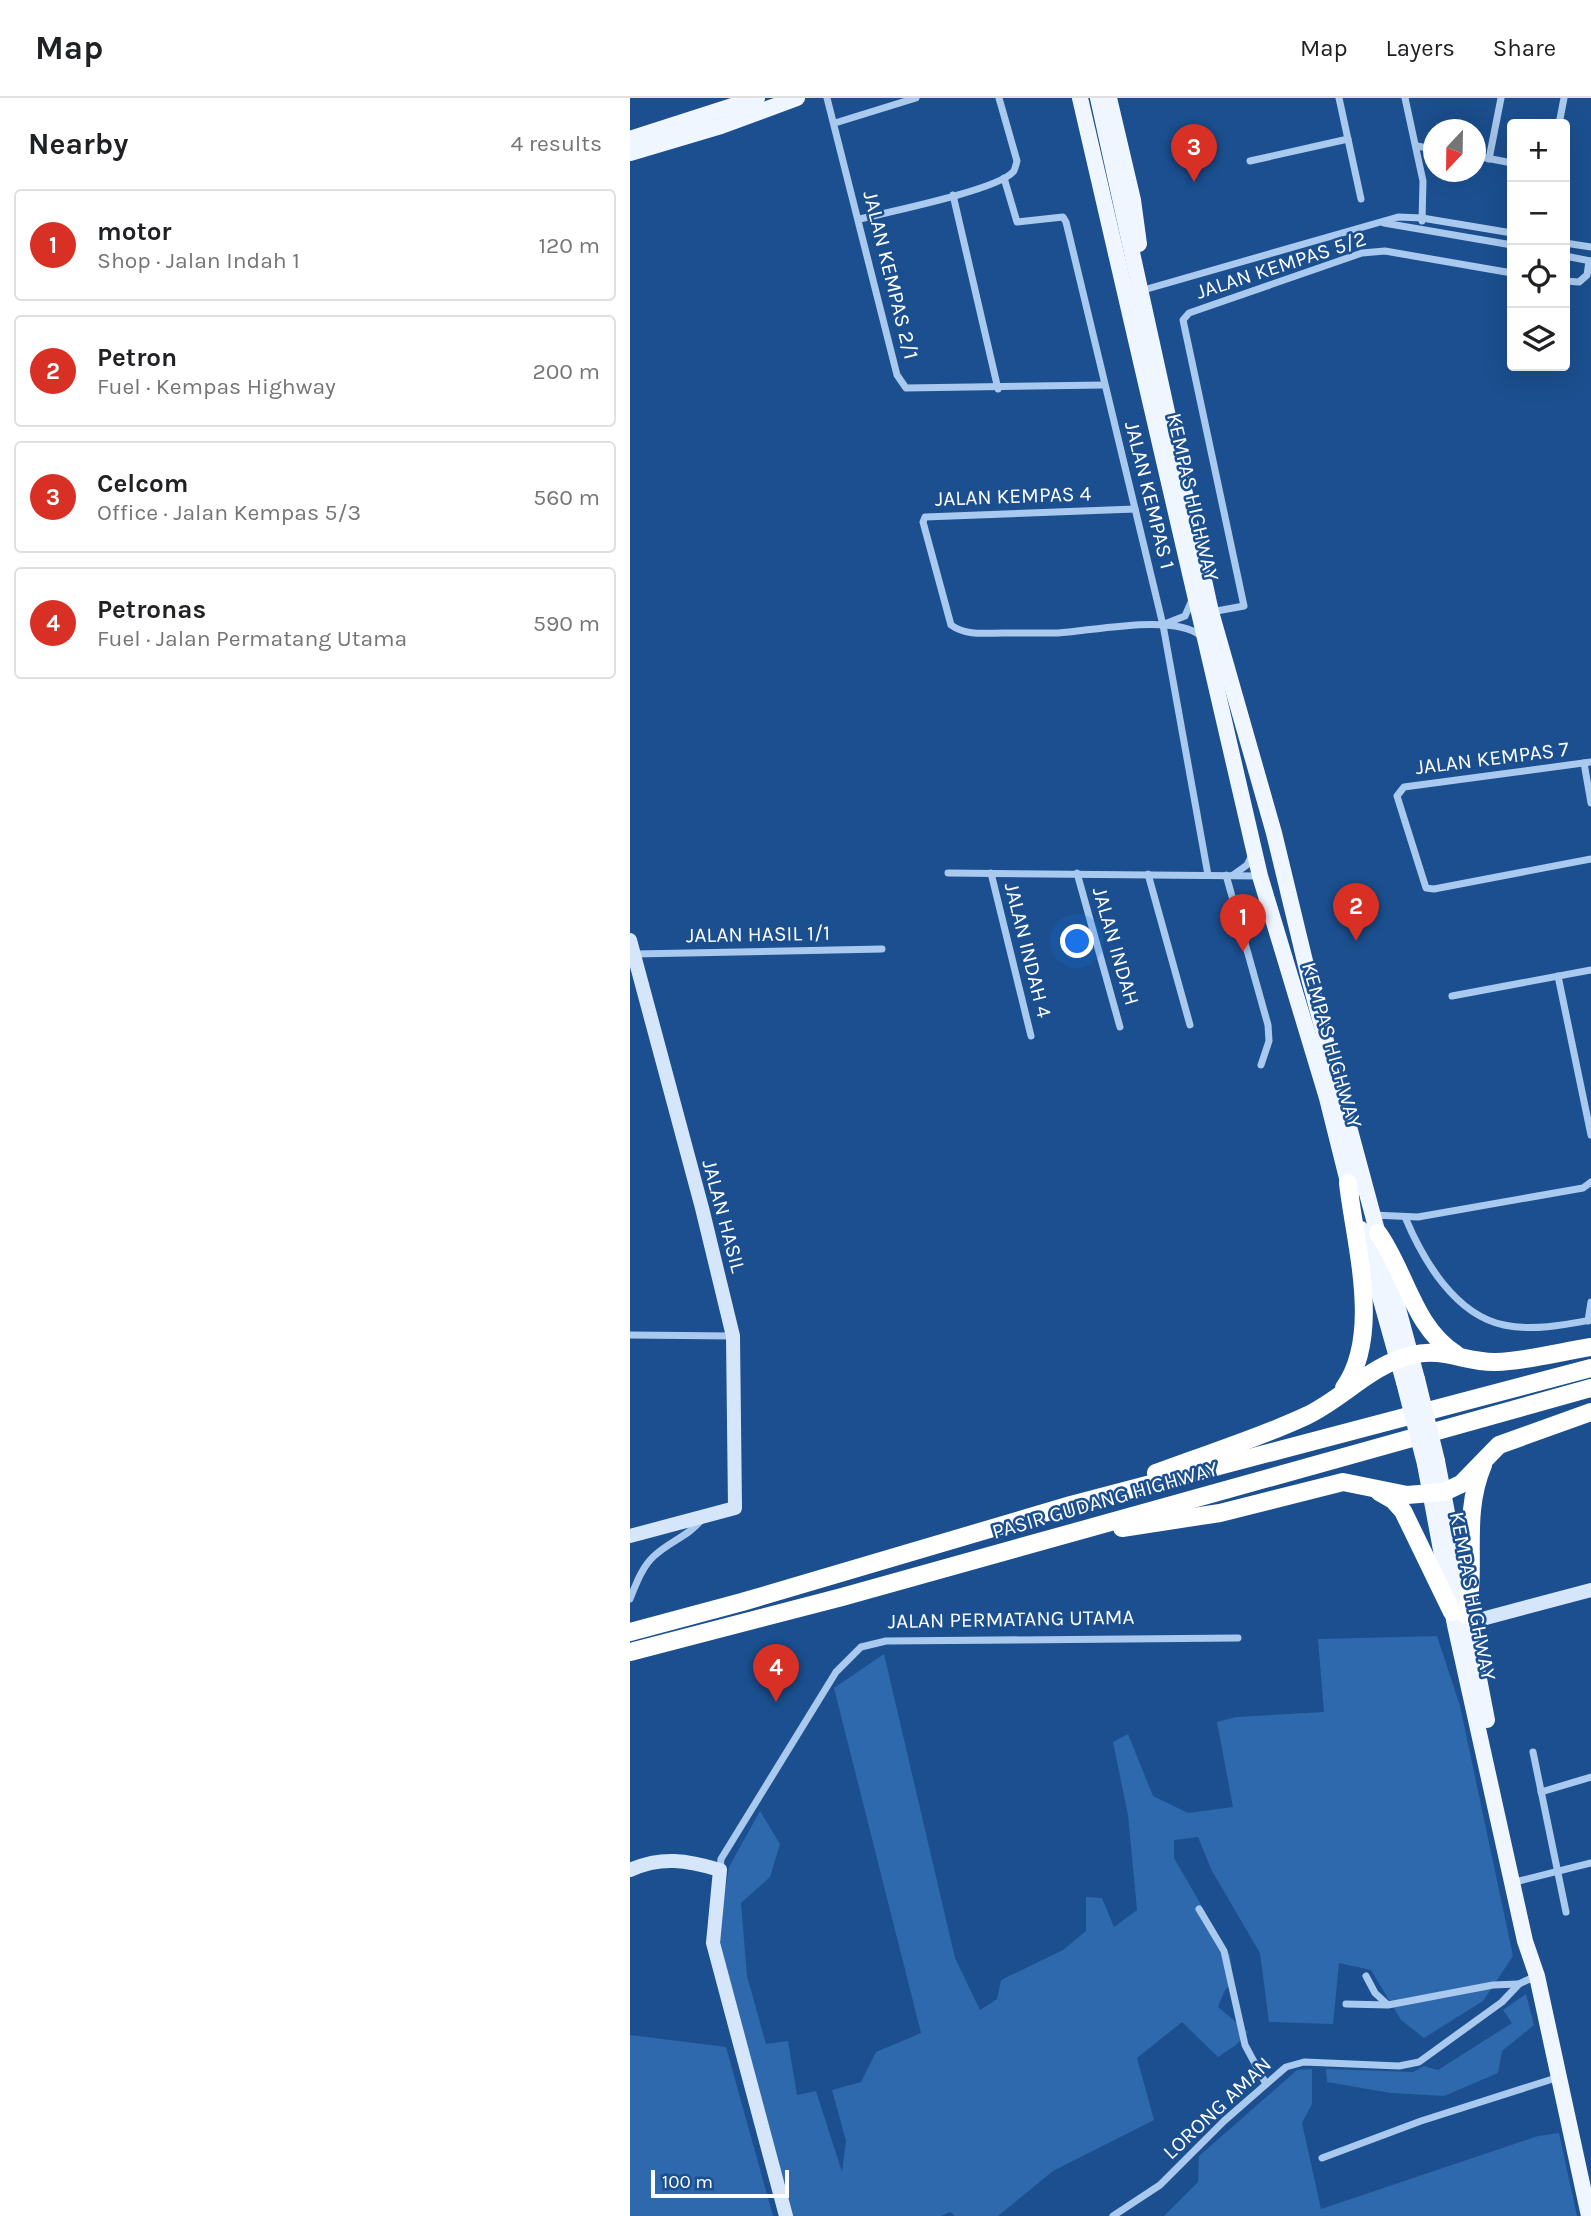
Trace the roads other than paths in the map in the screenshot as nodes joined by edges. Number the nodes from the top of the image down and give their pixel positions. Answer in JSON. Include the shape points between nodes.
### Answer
{"nodes":[{"id":1,"x":757,"y":98,"type":"edge"},
{"id":2,"x":797,"y":98,"type":"edge"},
{"id":3,"x":827,"y":98,"type":"edge"},
{"id":4,"x":916,"y":98,"type":"edge"},
{"id":5,"x":999,"y":98,"type":"edge"},
{"id":6,"x":1069,"y":98,"type":"edge"},
{"id":7,"x":1080,"y":98,"type":"edge"},
{"id":8,"x":1098,"y":98,"type":"edge"},
{"id":9,"x":1109,"y":98,"type":"edge"},
{"id":10,"x":1339,"y":98,"type":"edge"},
{"id":11,"x":1405,"y":98,"type":"edge"},
{"id":12,"x":1501,"y":98,"type":"edge"},
{"id":13,"x":1564,"y":98,"type":"edge"},
{"id":14,"x":1560,"y":119,"type":"edge"},
{"id":15,"x":835,"y":123,"type":"junction"},
{"id":16,"x":630,"y":139,"type":"edge"},
{"id":17,"x":1349,"y":139,"type":"junction"},
{"id":18,"x":1417,"y":146,"type":"junction"},
{"id":19,"x":1423,"y":147,"type":"edge"},
{"id":20,"x":630,"y":153,"type":"edge"},
{"id":21,"x":1486,"y":158,"type":"edge"},
{"id":22,"x":1489,"y":159,"type":"junction"},
{"id":23,"x":1250,"y":161,"type":"dead end"},
{"id":24,"x":1507,"y":162,"type":"edge"},
{"id":25,"x":1004,"y":178,"type":"junction"},
{"id":26,"x":953,"y":195,"type":"junction"},
{"id":27,"x":1361,"y":199,"type":"dead end"},
{"id":28,"x":1422,"y":218,"type":"junction"},
{"id":29,"x":860,"y":219,"type":"junction"},
{"id":30,"x":1380,"y":223,"type":"junction"},
{"id":31,"x":1420,"y":227,"type":"junction"},
{"id":32,"x":1507,"y":232,"type":"edge"},
{"id":33,"x":1570,"y":244,"type":"edge"},
{"id":34,"x":1507,"y":245,"type":"edge"},
{"id":35,"x":1591,"y":247,"type":"edge"},
{"id":36,"x":1570,"y":257,"type":"edge"},
{"id":37,"x":1590,"y":261,"type":"edge"},
{"id":38,"x":1135,"y":270,"type":"junction"},
{"id":39,"x":1507,"y":272,"type":"edge"},
{"id":40,"x":1570,"y":281,"type":"edge"},
{"id":41,"x":1123,"y":286,"type":"junction"},
{"id":42,"x":1140,"y":291,"type":"junction"},
{"id":43,"x":1104,"y":385,"type":"junction"},
{"id":44,"x":998,"y":388,"type":"junction"},
{"id":45,"x":1135,"y":509,"type":"junction"},
{"id":46,"x":1194,"y":592,"type":"junction"},
{"id":47,"x":1211,"y":612,"type":"junction"},
{"id":48,"x":1163,"y":625,"type":"junction"},
{"id":49,"x":1204,"y":639,"type":"junction"},
{"id":50,"x":1587,"y":763,"type":"edge"},
{"id":51,"x":1261,"y":788,"type":"junction"},
{"id":52,"x":1591,"y":803,"type":"edge"},
{"id":53,"x":1254,"y":849,"type":"junction"},
{"id":54,"x":1591,"y":859,"type":"edge"},
{"id":55,"x":948,"y":873,"type":"dead end"},
{"id":56,"x":992,"y":873,"type":"junction"},
{"id":57,"x":1077,"y":873,"type":"junction"},
{"id":58,"x":1148,"y":874,"type":"junction"},
{"id":59,"x":1208,"y":875,"type":"junction"},
{"id":60,"x":1229,"y":875,"type":"junction"},
{"id":61,"x":1260,"y":876,"type":"junction"},
{"id":62,"x":632,"y":947,"type":"edge"},
{"id":63,"x":882,"y":949,"type":"dead end"},
{"id":64,"x":1591,"y":970,"type":"edge"},
{"id":65,"x":1558,"y":976,"type":"junction"},
{"id":66,"x":1452,"y":996,"type":"dead end"},
{"id":67,"x":1189,"y":1025,"type":"dead end"},
{"id":68,"x":1120,"y":1027,"type":"dead end"},
{"id":69,"x":1031,"y":1036,"type":"dead end"},
{"id":70,"x":1261,"y":1065,"type":"dead end"},
{"id":71,"x":1591,"y":1135,"type":"edge"},
{"id":72,"x":1591,"y":1182,"type":"edge"},
{"id":73,"x":1348,"y":1183,"type":"junction"},
{"id":74,"x":1405,"y":1217,"type":"junction"},
{"id":75,"x":1375,"y":1224,"type":"junction"},
{"id":76,"x":1591,"y":1302,"type":"edge"},
{"id":77,"x":1590,"y":1321,"type":"edge"},
{"id":78,"x":630,"y":1335,"type":"edge"},
{"id":79,"x":733,"y":1336,"type":"junction"},
{"id":80,"x":1591,"y":1347,"type":"edge"},
{"id":81,"x":1456,"y":1354,"type":"junction"},
{"id":82,"x":1405,"y":1357,"type":"junction"},
{"id":83,"x":1591,"y":1368,"type":"edge"},
{"id":84,"x":1591,"y":1388,"type":"edge"},
{"id":85,"x":1336,"y":1399,"type":"junction"},
{"id":86,"x":1591,"y":1412,"type":"edge"},
{"id":87,"x":1487,"y":1455,"type":"junction"},
{"id":88,"x":1367,"y":1486,"type":"junction"},
{"id":89,"x":1438,"y":1493,"type":"junction"},
{"id":90,"x":1070,"y":1505,"type":"junction"},
{"id":91,"x":705,"y":1516,"type":"junction"},
{"id":92,"x":630,"y":1536,"type":"edge"},
{"id":93,"x":1041,"y":1541,"type":"junction"},
{"id":94,"x":1591,"y":1590,"type":"edge"},
{"id":95,"x":630,"y":1599,"type":"edge"},
{"id":96,"x":1462,"y":1617,"type":"junction"},
{"id":97,"x":630,"y":1632,"type":"edge"},
{"id":98,"x":1238,"y":1638,"type":"dead end"},
{"id":99,"x":630,"y":1653,"type":"edge"},
{"id":100,"x":1533,"y":1752,"type":"dead end"},
{"id":101,"x":1591,"y":1777,"type":"edge"},
{"id":102,"x":1541,"y":1792,"type":"junction"},
{"id":103,"x":1591,"y":1863,"type":"edge"},
{"id":104,"x":630,"y":1870,"type":"edge"},
{"id":105,"x":720,"y":1870,"type":"junction"},
{"id":106,"x":1557,"y":1872,"type":"junction"},
{"id":107,"x":1519,"y":1881,"type":"junction"},
{"id":108,"x":1199,"y":1909,"type":"dead end"},
{"id":109,"x":1566,"y":1912,"type":"dead end"},
{"id":110,"x":1536,"y":1970,"type":"junction"},
{"id":111,"x":1366,"y":1976,"type":"dead end"},
{"id":112,"x":1518,"y":1984,"type":"junction"},
{"id":113,"x":1346,"y":2004,"type":"dead end"},
{"id":114,"x":1388,"y":2004,"type":"junction"},
{"id":115,"x":1560,"y":2077,"type":"junction"},
{"id":116,"x":1266,"y":2084,"type":"junction"},
{"id":117,"x":1322,"y":2158,"type":"dead end"},
{"id":118,"x":786,"y":2216,"type":"edge"},
{"id":119,"x":1113,"y":2216,"type":"edge"},
{"id":120,"x":1589,"y":2216,"type":"edge"}],
"edges":[{"from":1,"to":16,"type":"main road"},
{"from":2,"to":20,"type":"main road"},
{"from":3,"to":15,"type":"street","name":"JALAN KEMPAS 2/1"},
{"from":4,"to":15,"type":"street"},
{"from":5,"to":25,"type":"street","via":[[1017,162]]},
{"from":6,"to":41,"type":"main road","via":[[1094,198]]},
{"from":7,"to":41,"type":"main road","name":"KEMPAS HIGHWAY"},
{"from":8,"to":38,"type":"main road","name":"KEMPAS HIGHWAY"},
{"from":9,"to":38,"type":"main road","via":[[1139,238]]},
{"from":10,"to":17,"type":"street"},
{"from":11,"to":18,"type":"street"},
{"from":12,"to":22,"type":"street"},
{"from":13,"to":14,"type":"street"},
{"from":15,"to":29,"type":"street","name":"JALAN KEMPAS 2/1"},
{"from":17,"to":23,"type":"street"},
{"from":17,"to":27,"type":"street"},
{"from":18,"to":19,"type":"street"},
{"from":18,"to":28,"type":"street"},
{"from":21,"to":22,"type":"street"},
{"from":22,"to":24,"type":"street"},
{"from":25,"to":26,"type":"street"},
{"from":25,"to":43,"type":"street","name":"JALAN KEMPAS 1","via":[[1017,222],[1055,216],[1066,222]]},
{"from":26,"to":29,"type":"street"},
{"from":26,"to":44,"type":"street"},
{"from":28,"to":30,"type":"street","via":[[1398,217]]},
{"from":28,"to":31,"type":"street"},
{"from":28,"to":32,"type":"street"},
{"from":29,"to":44,"type":"street","name":"JALAN KEMPAS 2/1","via":[[897,375],[906,388]]},
{"from":30,"to":31,"type":"street"},
{"from":30,"to":42,"type":"street"},
{"from":31,"to":34,"type":"street"},
{"from":33,"to":35,"type":"street"},
{"from":36,"to":37,"type":"street"},
{"from":37,"to":40,"type":"street","via":[[1587,275],[1579,282]]},
{"from":38,"to":42,"type":"main road","name":"KEMPAS HIGHWAY"},
{"from":39,"to":47,"type":"street","name":"JALAN KEMPAS 5/2","via":[[1397,253],[1362,253],[1189,313],[1182,330],[1244,606]]},
{"from":41,"to":46,"type":"main road","name":"KEMPAS HIGHWAY"},
{"from":42,"to":47,"type":"main road","name":"KEMPAS HIGHWAY"},
{"from":43,"to":44,"type":"street","name":"JALAN KEMPAS 2/1"},
{"from":43,"to":45,"type":"street","name":"JALAN KEMPAS 1"},
{"from":45,"to":48,"type":"street","name":"JALAN KEMPAS 1"},
{"from":45,"to":48,"type":"street","name":"JALAN KEMPAS 4","via":[[929,516],[923,522],[951,625],[960,631],[1057,633]]},
{"from":46,"to":48,"type":"street","via":[[1185,616]]},
{"from":46,"to":49,"type":"main road","name":"KEMPAS HIGHWAY"},
{"from":47,"to":51,"type":"main road","name":"KEMPAS HIGHWAY"},
{"from":48,"to":49,"type":"street","via":[[1184,627]]},
{"from":48,"to":59,"type":"street","name":"JALAN KEMPAS 1"},
{"from":49,"to":53,"type":"main road","name":"KEMPAS HIGHWAY"},
{"from":50,"to":52,"type":"street"},
{"from":50,"to":54,"type":"street","name":"JALAN KEMPAS 7","via":[[1404,786],[1399,791],[1400,808],[1426,888]]},
{"from":51,"to":61,"type":"main road","via":[[1272,854]]},
{"from":51,"to":75,"type":"main road","name":"KEMPAS HIGHWAY"},
{"from":53,"to":60,"type":"street","via":[[1247,865]]},
{"from":53,"to":61,"type":"main road","name":"KEMPAS HIGHWAY"},
{"from":55,"to":56,"type":"street","name":"JALAN INDAH"},
{"from":56,"to":57,"type":"street","name":"JALAN INDAH"},
{"from":56,"to":69,"type":"street","name":"JALAN INDAH 4"},
{"from":57,"to":58,"type":"street","name":"JALAN INDAH"},
{"from":57,"to":68,"type":"street","name":"JALAN INDAH"},
{"from":58,"to":59,"type":"street","name":"JALAN INDAH"},
{"from":58,"to":67,"type":"street"},
{"from":59,"to":60,"type":"street","name":"JALAN INDAH"},
{"from":60,"to":61,"type":"street","name":"JALAN INDAH"},
{"from":60,"to":70,"type":"street","via":[[1268,1025],[1269,1041]]},
{"from":61,"to":73,"type":"main road","name":"KEMPAS HIGHWAY","via":[[1328,1098]]},
{"from":62,"to":63,"type":"street","name":"JALAN HASIL 1/1"},
{"from":62,"to":79,"type":"street","name":"JALAN HASIL"},
{"from":64,"to":65,"type":"street"},
{"from":65,"to":66,"type":"street"},
{"from":65,"to":71,"type":"street"},
{"from":72,"to":74,"type":"street","via":[[1583,1188]]},
{"from":73,"to":82,"type":"main road","name":"KEMPAS HIGHWAY"},
{"from":73,"to":85,"type":"highway","via":[[1365,1331],[1356,1366]]},
{"from":74,"to":75,"type":"street"},
{"from":74,"to":77,"type":"street","via":[[1443,1284],[1461,1303],[1486,1318],[1520,1327]]},
{"from":75,"to":81,"type":"highway","via":[[1426,1324],[1442,1345]]},
{"from":75,"to":82,"type":"main road","name":"KEMPAS HIGHWAY"},
{"from":76,"to":77,"type":"street"},
{"from":78,"to":79,"type":"street"},
{"from":79,"to":91,"type":"street","name":"JALAN HASIL","via":[[734,1508]]},
{"from":80,"to":81,"type":"highway","via":[[1493,1362]]},
{"from":81,"to":82,"type":"highway"},
{"from":82,"to":85,"type":"highway","via":[[1370,1372]]},
{"from":82,"to":89,"type":"main road","name":"KEMPAS HIGHWAY","bridge":true},
{"from":83,"to":90,"type":"highway","name":"PASIR GUDANG HIGHWAY"},
{"from":84,"to":93,"type":"highway","name":"PASIR GUDANG HIGHWAY"},
{"from":85,"to":90,"type":"highway","via":[[1259,1436]]},
{"from":86,"to":87,"type":"highway","via":[[1518,1436]]},
{"from":87,"to":89,"type":"highway","via":[[1461,1484]]},
{"from":87,"to":96,"type":"highway","via":[[1477,1479],[1469,1523],[1469,1600]]},
{"from":88,"to":89,"type":"highway","via":[[1387,1492]]},
{"from":88,"to":93,"type":"highway","via":[[1343,1482],[1220,1513]]},
{"from":88,"to":96,"type":"highway","via":[[1403,1511]]},
{"from":89,"to":96,"type":"main road","name":"KEMPAS HIGHWAY"},
{"from":90,"to":97,"type":"highway","name":"PASIR GUDANG HIGHWAY"},
{"from":91,"to":92,"type":"street"},
{"from":91,"to":95,"type":"street","via":[[692,1532],[653,1557]]},
{"from":93,"to":99,"type":"highway","name":"PASIR GUDANG HIGHWAY"},
{"from":94,"to":96,"type":"street"},
{"from":96,"to":107,"type":"main road","name":"KEMPAS HIGHWAY"},
{"from":96,"to":110,"type":"main road","name":"KEMPAS HIGHWAY","via":[[1525,1941]]},
{"from":98,"to":105,"type":"street","name":"JALAN PERMATANG UTAMA","via":[[886,1641],[861,1647],[836,1672],[800,1728],[721,1859]]},
{"from":100,"to":102,"type":"street"},
{"from":101,"to":102,"type":"street"},
{"from":102,"to":106,"type":"street"},
{"from":103,"to":106,"type":"street"},
{"from":104,"to":105,"type":"street","via":[[649,1861],[669,1859]]},
{"from":105,"to":118,"type":"street","name":"JALAN PERMATANG UTAMA","via":[[713,1943]]},
{"from":106,"to":107,"type":"street"},
{"from":106,"to":109,"type":"street"},
{"from":107,"to":110,"type":"main road","name":"KEMPAS HIGHWAY"},
{"from":108,"to":116,"type":"street","via":[[1224,1951],[1240,2028]]},
{"from":110,"to":112,"type":"street","name":"LORONG AMAN"},
{"from":110,"to":115,"type":"main road","name":"KEMPAS HIGHWAY"},
{"from":111,"to":114,"type":"street"},
{"from":112,"to":114,"type":"street"},
{"from":112,"to":116,"type":"street","name":"LORONG AMAN","via":[[1502,2002],[1419,2062],[1399,2066],[1301,2062],[1284,2068]]},
{"from":113,"to":114,"type":"street"},
{"from":115,"to":117,"type":"street"},
{"from":115,"to":120,"type":"main road","name":"KEMPAS HIGHWAY"},
{"from":116,"to":119,"type":"street","name":"LORONG AMAN","via":[[1160,2185]]}]}
